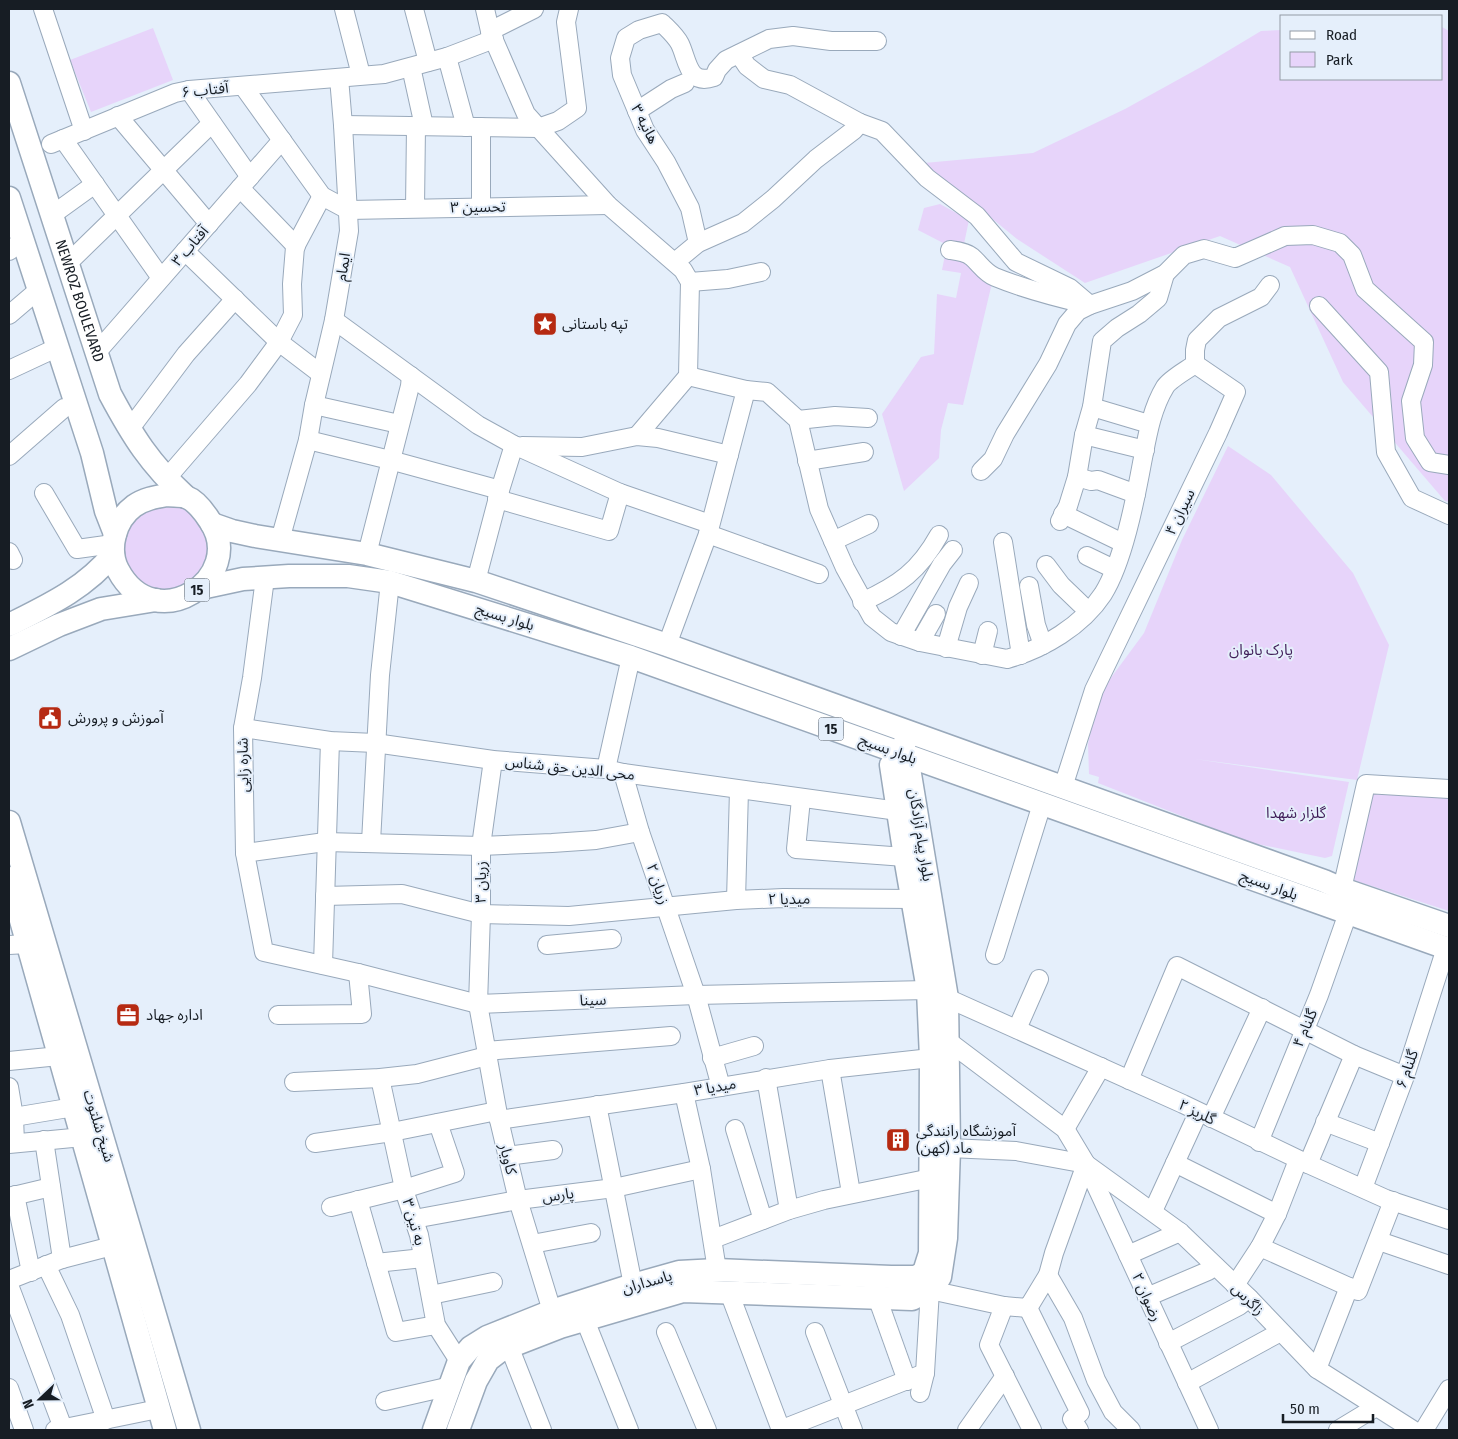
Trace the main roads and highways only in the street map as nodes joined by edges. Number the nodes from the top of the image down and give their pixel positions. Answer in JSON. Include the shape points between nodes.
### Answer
{"nodes":[{"id":1,"x":9,"y":83,"type":"edge"},
{"id":2,"x":9,"y":198,"type":"edge"},
{"id":3,"x":186,"y":497,"type":"junction"},
{"id":4,"x":212,"y":524,"type":"junction"},
{"id":5,"x":114,"y":544,"type":"junction"},
{"id":6,"x":358,"y":553,"type":"junction"},
{"id":7,"x":348,"y":576,"type":"junction"},
{"id":8,"x":81,"y":585,"type":"junction"},
{"id":9,"x":201,"y":588,"type":"junction"},
{"id":10,"x":156,"y":600,"type":"junction"},
{"id":11,"x":95,"y":611,"type":"junction"},
{"id":12,"x":9,"y":625,"type":"edge"},
{"id":13,"x":9,"y":649,"type":"edge"},
{"id":14,"x":908,"y":731,"type":"junction"},
{"id":15,"x":901,"y":754,"type":"junction"},
{"id":16,"x":942,"y":768,"type":"junction"},
{"id":17,"x":914,"y":792,"type":"junction"},
{"id":18,"x":9,"y":822,"type":"edge"},
{"id":19,"x":9,"y":878,"type":"edge"},
{"id":20,"x":1448,"y":941,"type":"edge"},
{"id":21,"x":18,"y":944,"type":"edge"},
{"id":22,"x":938,"y":994,"type":"junction"},
{"id":23,"x":927,"y":1281,"type":"junction"},
{"id":24,"x":462,"y":1427,"type":"edge"},
{"id":25,"x":165,"y":1430,"type":"edge"},
{"id":26,"x":190,"y":1430,"type":"edge"},
{"id":27,"x":434,"y":1430,"type":"edge"}],
"edges":[{"from":1,"to":3,"type":"main road","name":"NEWROZ BOULEVARD","via":[[110,394],[144,453]]},
{"from":2,"to":5,"type":"main road","via":[[92,453]]},
{"from":3,"to":4,"type":"main road","number":"15","via":[[205,513]]},
{"from":3,"to":5,"type":"main road","via":[[167,495],[150,498],[134,506],[122,518]]},
{"from":4,"to":6,"type":"main road","name":"بلوار بسیج","number":"15","via":[[232,531]]},
{"from":4,"to":9,"type":"main road","number":"15","via":[[217,537],[216,565]]},
{"from":5,"to":8,"type":"main road","via":[[102,568]]},
{"from":5,"to":10,"type":"main road","number":"15","via":[[117,567],[123,579],[132,589]]},
{"from":6,"to":7,"type":"main road"},
{"from":6,"to":14,"type":"main road","name":"بلوار بسیج","number":"15","via":[[476,581]]},
{"from":7,"to":9,"type":"main road","name":"بلوار بسیج","number":"15","via":[[243,579]]},
{"from":7,"to":15,"type":"main road","name":"بلوار بسیج","number":"15","via":[[390,582],[631,657]]},
{"from":8,"to":11,"type":"main road","via":[[94,591],[98,604]]},
{"from":8,"to":12,"type":"main road"},
{"from":9,"to":10,"type":"main road","number":"15","via":[[172,601]]},
{"from":10,"to":11,"type":"main road","number":"15"},
{"from":11,"to":13,"type":"main road","number":"15"},
{"from":14,"to":15,"type":"main road"},
{"from":14,"to":20,"type":"main road","name":"بلوار بسیج","number":"15","via":[[1324,881]]},
{"from":15,"to":16,"type":"main road","name":"بلوار بسیج","number":"15"},
{"from":15,"to":17,"type":"main road","name":"بلوار پیام آزادگان"},
{"from":15,"to":22,"type":"main road","name":"بلوار پیام آزادگان","via":[[891,766],[898,812],[913,899]]},
{"from":16,"to":17,"type":"main road","via":[[925,777]]},
{"from":16,"to":20,"type":"main road","name":"بلوار بسیج","number":"15","via":[[1348,913]]},
{"from":17,"to":22,"type":"main road","name":"بلوار پیام آزادگان"},
{"from":18,"to":26,"type":"main road","name":"شیخ شلتوت"},
{"from":19,"to":21,"type":"main road","name":"شیخ شلتوت"},
{"from":21,"to":25,"type":"main road","name":"شیخ شلتوت","via":[[59,1056]]},
{"from":22,"to":23,"type":"main road","name":"بلوار پیام آزادگان","via":[[931,1058]]},
{"from":22,"to":23,"type":"main road","name":"بلوار پیام آزادگان","via":[[948,1041],[946,1238],[940,1277]]},
{"from":23,"to":24,"type":"main road","via":[[912,1299],[684,1291],[585,1320],[508,1346],[488,1360],[476,1381]]},
{"from":23,"to":27,"type":"main road","name":"پاسداران","via":[[916,1277],[717,1270],[679,1272],[633,1285],[552,1311],[487,1337],[471,1347],[459,1361]]}]}
